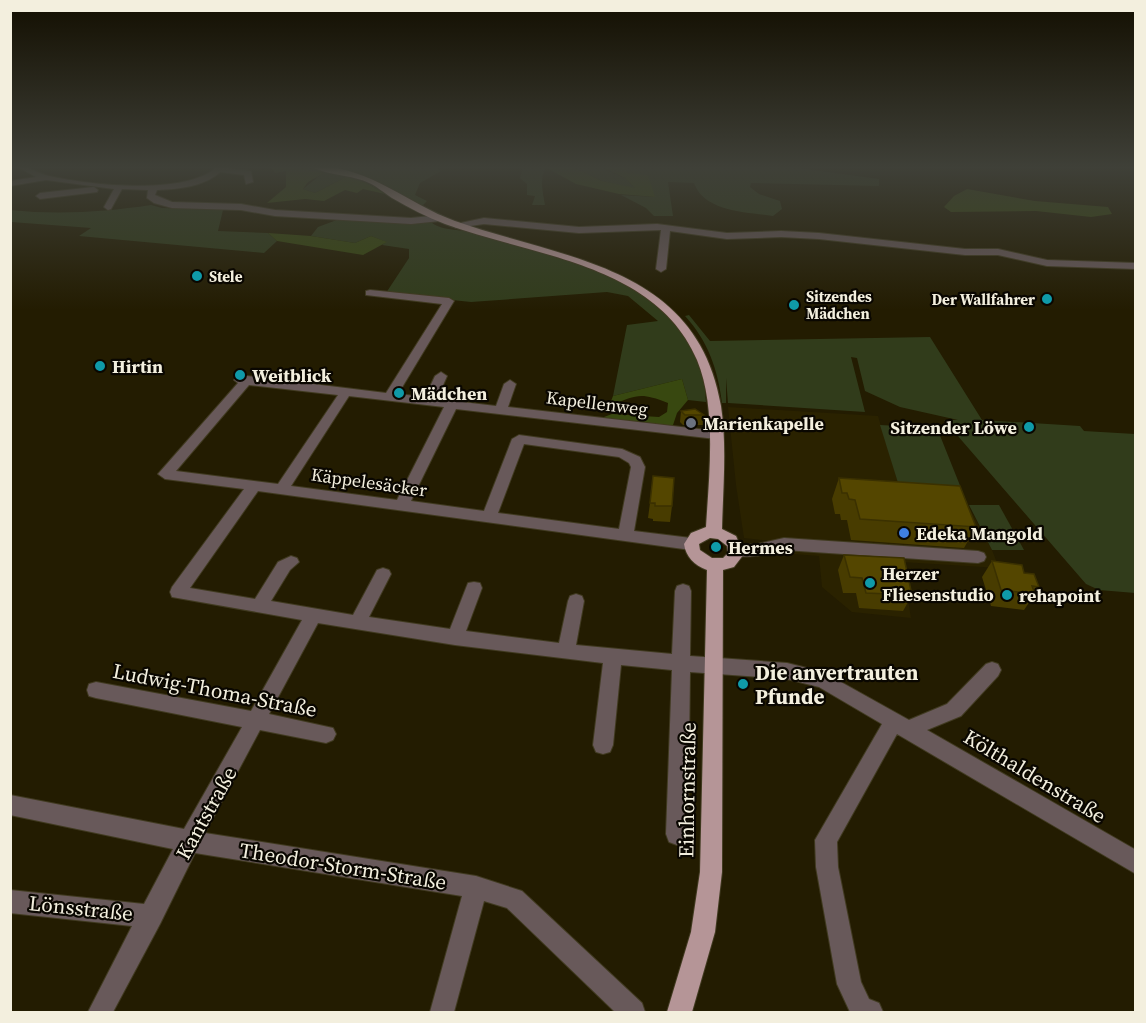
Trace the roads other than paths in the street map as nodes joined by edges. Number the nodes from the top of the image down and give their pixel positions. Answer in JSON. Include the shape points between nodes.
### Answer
{"nodes":[{"id":1,"x":305,"y":215,"type":"edge"},
{"id":2,"x":433,"y":215,"type":"edge"},
{"id":3,"x":440,"y":218,"type":"junction"},
{"id":4,"x":456,"y":225,"type":"junction"},
{"id":5,"x":666,"y":228,"type":"junction"},
{"id":6,"x":1136,"y":266,"type":"edge"},
{"id":7,"x":661,"y":269,"type":"dead end"},
{"id":8,"x":369,"y":293,"type":"dead end"},
{"id":9,"x":441,"y":376,"type":"dead end"},
{"id":10,"x":243,"y":380,"type":"joint"},
{"id":11,"x":510,"y":384,"type":"dead end"},
{"id":12,"x":346,"y":392,"type":"junction"},
{"id":13,"x":390,"y":397,"type":"junction"},
{"id":14,"x":430,"y":401,"type":"junction"},
{"id":15,"x":452,"y":404,"type":"junction"},
{"id":16,"x":501,"y":410,"type":"junction"},
{"id":17,"x":528,"y":413,"type":"junction"},
{"id":18,"x":716,"y":435,"type":"junction"},
{"id":19,"x":519,"y":439,"type":"junction"},
{"id":20,"x":254,"y":486,"type":"junction"},
{"id":21,"x":281,"y":490,"type":"junction"},
{"id":22,"x":401,"y":506,"type":"junction"},
{"id":23,"x":489,"y":517,"type":"junction"},
{"id":24,"x":714,"y":532,"type":"junction"},
{"id":25,"x":625,"y":536,"type":"junction"},
{"id":26,"x":691,"y":544,"type":"junction"},
{"id":27,"x":736,"y":550,"type":"junction"},
{"id":28,"x":978,"y":558,"type":"dead end"},
{"id":29,"x":291,"y":562,"type":"dead end"},
{"id":30,"x":715,"y":565,"type":"junction"},
{"id":31,"x":383,"y":574,"type":"dead end"},
{"id":32,"x":474,"y":588,"type":"dead end"},
{"id":33,"x":683,"y":591,"type":"dead end"},
{"id":34,"x":576,"y":600,"type":"dead end"},
{"id":35,"x":260,"y":605,"type":"junction"},
{"id":36,"x":314,"y":614,"type":"junction"},
{"id":37,"x":358,"y":622,"type":"junction"},
{"id":38,"x":455,"y":638,"type":"junction"},
{"id":39,"x":566,"y":650,"type":"junction"},
{"id":40,"x":613,"y":657,"type":"junction"},
{"id":41,"x":681,"y":664,"type":"junction"},
{"id":42,"x":714,"y":666,"type":"junction"},
{"id":43,"x":992,"y":670,"type":"dead end"},
{"id":44,"x":96,"y":690,"type":"dead end"},
{"id":45,"x":257,"y":721,"type":"junction"},
{"id":46,"x":902,"y":725,"type":"junction"},
{"id":47,"x":326,"y":734,"type":"dead end"},
{"id":48,"x":603,"y":745,"type":"dead end"},
{"id":49,"x":10,"y":804,"type":"edge"},
{"id":50,"x":677,"y":834,"type":"dead end"},
{"id":51,"x":189,"y":841,"type":"junction"},
{"id":52,"x":1136,"y":863,"type":"edge"},
{"id":53,"x":476,"y":887,"type":"junction"},
{"id":54,"x":10,"y":901,"type":"edge"},
{"id":55,"x":152,"y":916,"type":"junction"},
{"id":56,"x":100,"y":1012,"type":"edge"},
{"id":57,"x":442,"y":1012,"type":"edge"},
{"id":58,"x":633,"y":1012,"type":"edge"},
{"id":59,"x":680,"y":1012,"type":"edge"},
{"id":60,"x":870,"y":1012,"type":"edge"}],
"edges":[{"from":1,"to":3,"type":"street","via":[[394,220]]},
{"from":2,"to":3,"type":"main road"},
{"from":3,"to":4,"type":"main road"},
{"from":4,"to":5,"type":"street","via":[[477,221],[579,230]]},
{"from":4,"to":18,"type":"main road","via":[[591,265],[624,279],[676,316],[692,335],[709,374]]},
{"from":5,"to":6,"type":"street","via":[[727,236],[819,236],[998,252],[1047,263]]},
{"from":5,"to":7,"type":"street"},
{"from":8,"to":13,"type":"street","via":[[449,302]]},
{"from":9,"to":14,"type":"street"},
{"from":10,"to":12,"type":"street","name":"Kapellenweg"},
{"from":10,"to":20,"type":"street","name":"Käppelesäcker","via":[[165,474]]},
{"from":11,"to":16,"type":"street"},
{"from":12,"to":13,"type":"street","name":"Kapellenweg"},
{"from":12,"to":21,"type":"street"},
{"from":13,"to":14,"type":"street","name":"Kapellenweg"},
{"from":14,"to":15,"type":"street","name":"Kapellenweg"},
{"from":15,"to":16,"type":"street","name":"Kapellenweg"},
{"from":15,"to":22,"type":"street"},
{"from":16,"to":17,"type":"street","name":"Kapellenweg"},
{"from":17,"to":18,"type":"street","name":"Kapellenweg"},
{"from":17,"to":19,"type":"street"},
{"from":18,"to":24,"type":"main road"},
{"from":19,"to":23,"type":"street"},
{"from":19,"to":25,"type":"street","via":[[615,451],[635,460],[638,467]]},
{"from":20,"to":21,"type":"street","name":"Käppelesäcker"},
{"from":20,"to":35,"type":"street","name":"Költhaldenstraße","via":[[178,592]]},
{"from":21,"to":22,"type":"street","name":"Käppelesäcker"},
{"from":22,"to":23,"type":"street","name":"Käppelesäcker"},
{"from":23,"to":25,"type":"street","name":"Käppelesäcker"},
{"from":24,"to":26,"type":"main road","via":[[696,536]]},
{"from":24,"to":27,"type":"main road","via":[[729,538]]},
{"from":25,"to":26,"type":"street","name":"Käppelesäcker"},
{"from":26,"to":30,"type":"main road","via":[[700,561]]},
{"from":27,"to":28,"type":"street","via":[[784,544]]},
{"from":27,"to":30,"type":"main road","via":[[734,559]]},
{"from":29,"to":35,"type":"street","via":[[284,566]]},
{"from":30,"to":42,"type":"main road","name":"Einhornstraße"},
{"from":31,"to":37,"type":"street"},
{"from":32,"to":38,"type":"street"},
{"from":33,"to":41,"type":"street"},
{"from":34,"to":39,"type":"street"},
{"from":35,"to":36,"type":"street","name":"Költhaldenstraße"},
{"from":36,"to":37,"type":"street","name":"Költhaldenstraße"},
{"from":36,"to":45,"type":"street","name":"Kantstraße"},
{"from":37,"to":38,"type":"street","name":"Költhaldenstraße"},
{"from":38,"to":39,"type":"street","name":"Költhaldenstraße"},
{"from":39,"to":40,"type":"street","name":"Költhaldenstraße"},
{"from":40,"to":41,"type":"street","name":"Költhaldenstraße"},
{"from":40,"to":48,"type":"street"},
{"from":41,"to":42,"type":"street","name":"Költhaldenstraße"},
{"from":41,"to":50,"type":"street"},
{"from":42,"to":46,"type":"street","name":"Költhaldenstraße","via":[[813,676]]},
{"from":42,"to":59,"type":"main road","name":"Einhornstraße","via":[[711,872],[703,932]]},
{"from":43,"to":46,"type":"street","name":"Költhaldenstraße","via":[[954,710]]},
{"from":44,"to":45,"type":"street","name":"Ludwig-Thoma-Straße"},
{"from":45,"to":47,"type":"street","name":"Ludwig-Thoma-Straße"},
{"from":45,"to":51,"type":"street","name":"Kantstraße"},
{"from":46,"to":52,"type":"street","name":"Költhaldenstraße"},
{"from":46,"to":60,"type":"street","via":[[826,840],[827,867],[849,984],[861,1009]]},
{"from":49,"to":51,"type":"street","name":"Theodor-Storm-Straße"},
{"from":51,"to":53,"type":"street","name":"Theodor-Storm-Straße"},
{"from":51,"to":55,"type":"street","name":"Kantstraße"},
{"from":53,"to":57,"type":"street"},
{"from":53,"to":58,"type":"street","name":"Theodor-Storm-Straße","via":[[514,899]]},
{"from":54,"to":55,"type":"street","name":"Lönsstraße"},
{"from":55,"to":56,"type":"street","name":"Kantstraße"}]}
